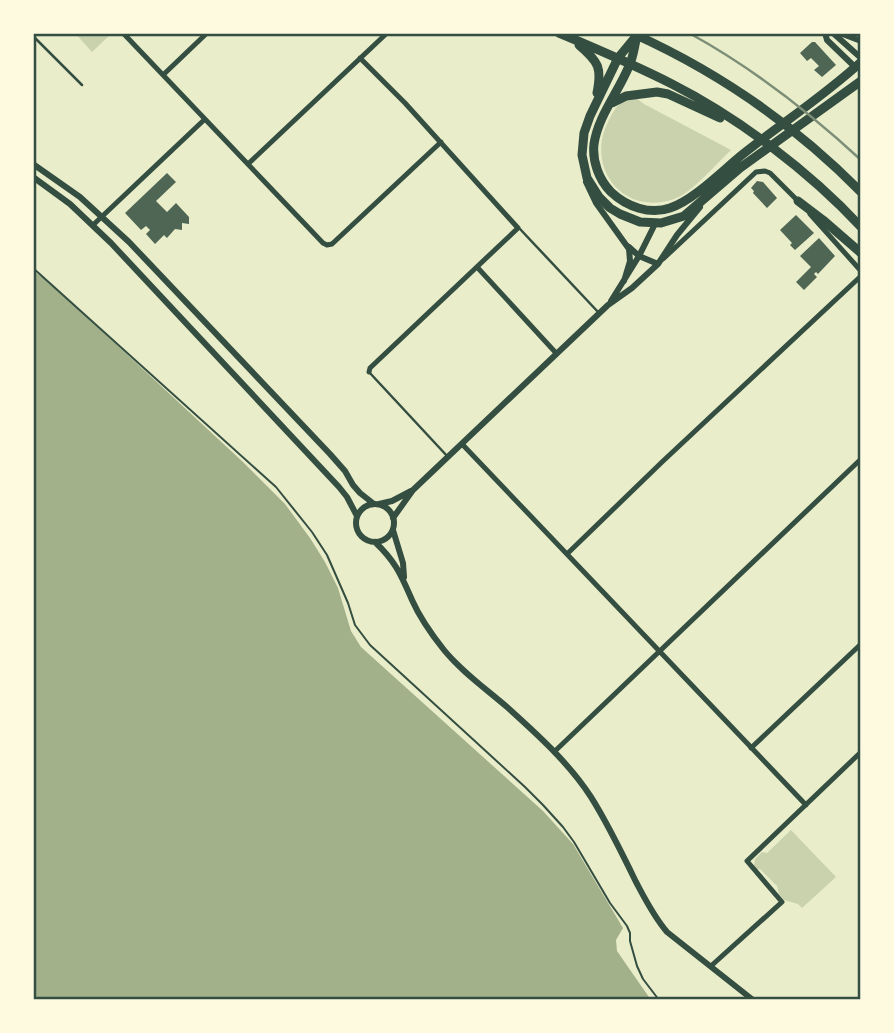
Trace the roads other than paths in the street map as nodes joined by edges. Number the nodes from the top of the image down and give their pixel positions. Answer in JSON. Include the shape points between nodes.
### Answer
{"nodes":[{"id":1,"x":123,"y":33,"type":"edge"},
{"id":2,"x":207,"y":33,"type":"edge"},
{"id":3,"x":387,"y":33,"type":"edge"},
{"id":4,"x":825,"y":33,"type":"edge"},
{"id":5,"x":833,"y":33,"type":"edge"},
{"id":6,"x":840,"y":33,"type":"edge"},
{"id":7,"x":635,"y":34,"type":"edge"},
{"id":8,"x":562,"y":35,"type":"edge"},
{"id":9,"x":33,"y":36,"type":"edge"},
{"id":10,"x":861,"y":41,"type":"edge"},
{"id":11,"x":360,"y":58,"type":"junction"},
{"id":12,"x":618,"y":58,"type":"junction"},
{"id":13,"x":630,"y":64,"type":"junction"},
{"id":14,"x":859,"y":65,"type":"edge"},
{"id":15,"x":163,"y":75,"type":"junction"},
{"id":16,"x":861,"y":81,"type":"edge"},
{"id":17,"x":82,"y":85,"type":"dead end"},
{"id":18,"x":821,"y":102,"type":"junction"},
{"id":19,"x":608,"y":108,"type":"junction"},
{"id":20,"x":590,"y":116,"type":"junction"},
{"id":21,"x":205,"y":119,"type":"junction"},
{"id":22,"x":744,"y":128,"type":"junction"},
{"id":23,"x":441,"y":142,"type":"junction"},
{"id":24,"x":33,"y":164,"type":"edge"},
{"id":25,"x":248,"y":164,"type":"junction"},
{"id":26,"x":583,"y":164,"type":"junction"},
{"id":27,"x":736,"y":165,"type":"junction"},
{"id":28,"x":33,"y":177,"type":"edge"},
{"id":29,"x":715,"y":190,"type":"junction"},
{"id":30,"x":861,"y":192,"type":"edge"},
{"id":31,"x":798,"y":201,"type":"junction"},
{"id":32,"x":670,"y":208,"type":"junction"},
{"id":33,"x":103,"y":217,"type":"junction"},
{"id":34,"x":655,"y":224,"type":"junction"},
{"id":35,"x":93,"y":225,"type":"junction"},
{"id":36,"x":861,"y":227,"type":"edge"},
{"id":37,"x":519,"y":228,"type":"junction"},
{"id":38,"x":626,"y":242,"type":"junction"},
{"id":39,"x":861,"y":253,"type":"edge"},
{"id":40,"x":639,"y":256,"type":"junction"},
{"id":41,"x":658,"y":264,"type":"junction"},
{"id":42,"x":477,"y":267,"type":"junction"},
{"id":43,"x":861,"y":274,"type":"edge"},
{"id":44,"x":624,"y":281,"type":"junction"},
{"id":45,"x":608,"y":305,"type":"junction"},
{"id":46,"x":599,"y":313,"type":"junction"},
{"id":47,"x":556,"y":353,"type":"junction"},
{"id":48,"x":369,"y":372,"type":"joint"},
{"id":49,"x":461,"y":444,"type":"junction"},
{"id":50,"x":448,"y":457,"type":"junction"},
{"id":51,"x":861,"y":459,"type":"edge"},
{"id":52,"x":413,"y":490,"type":"junction"},
{"id":53,"x":376,"y":504,"type":"junction"},
{"id":54,"x":357,"y":516,"type":"junction"},
{"id":55,"x":393,"y":518,"type":"junction"},
{"id":56,"x":393,"y":530,"type":"junction"},
{"id":57,"x":375,"y":542,"type":"junction"},
{"id":58,"x":567,"y":554,"type":"junction"},
{"id":59,"x":405,"y":582,"type":"junction"},
{"id":60,"x":861,"y":644,"type":"edge"},
{"id":61,"x":659,"y":652,"type":"junction"},
{"id":62,"x":751,"y":748,"type":"junction"},
{"id":63,"x":554,"y":752,"type":"junction"},
{"id":64,"x":861,"y":752,"type":"edge"},
{"id":65,"x":806,"y":805,"type":"junction"},
{"id":66,"x":711,"y":966,"type":"junction"},
{"id":67,"x":754,"y":1000,"type":"edge"}],
"edges":[{"from":1,"to":15,"type":"street"},
{"from":2,"to":15,"type":"street"},
{"from":3,"to":11,"type":"street"},
{"from":4,"to":14,"type":"street"},
{"from":5,"to":14,"type":"street"},
{"from":6,"to":10,"type":"street"},
{"from":7,"to":12,"type":"highway"},
{"from":7,"to":13,"type":"highway"},
{"from":7,"to":30,"type":"highway","via":[[760,106]]},
{"from":8,"to":12,"type":"highway"},
{"from":8,"to":20,"type":"highway","via":[[584,50],[599,71]]},
{"from":9,"to":17,"type":"lane"},
{"from":11,"to":23,"type":"street"},
{"from":11,"to":25,"type":"street"},
{"from":12,"to":13,"type":"highway"},
{"from":12,"to":20,"type":"highway"},
{"from":13,"to":19,"type":"highway"},
{"from":13,"to":22,"type":"highway","via":[[675,85]]},
{"from":14,"to":18,"type":"highway"},
{"from":15,"to":21,"type":"street"},
{"from":16,"to":18,"type":"highway"},
{"from":18,"to":27,"type":"highway"},
{"from":19,"to":22,"type":"highway","via":[[623,97],[657,92]]},
{"from":19,"to":32,"type":"highway","via":[[594,143],[600,178],[612,194],[629,205],[652,211]]},
{"from":20,"to":26,"type":"highway","via":[[582,144]]},
{"from":21,"to":25,"type":"street"},
{"from":21,"to":33,"type":"street"},
{"from":22,"to":36,"type":"highway","via":[[805,174]]},
{"from":23,"to":25,"type":"street","via":[[327,245]]},
{"from":23,"to":37,"type":"street"},
{"from":24,"to":33,"type":"street"},
{"from":26,"to":34,"type":"highway","via":[[593,190],[610,208],[626,218]]},
{"from":26,"to":38,"type":"street","via":[[596,203]]},
{"from":27,"to":29,"type":"highway"},
{"from":27,"to":32,"type":"highway"},
{"from":28,"to":35,"type":"street"},
{"from":29,"to":34,"type":"highway","via":[[684,216]]},
{"from":29,"to":41,"type":"street"},
{"from":31,"to":39,"type":"highway"},
{"from":31,"to":41,"type":"street","via":[[773,175],[758,172]]},
{"from":31,"to":43,"type":"street"},
{"from":32,"to":34,"type":"highway"},
{"from":33,"to":35,"type":"street"},
{"from":33,"to":53,"type":"street","via":[[321,445],[360,493]]},
{"from":34,"to":40,"type":"street"},
{"from":35,"to":54,"type":"street","via":[[338,487]]},
{"from":37,"to":42,"type":"street"},
{"from":37,"to":46,"type":"lane"},
{"from":38,"to":40,"type":"street"},
{"from":38,"to":44,"type":"street","via":[[630,257]]},
{"from":40,"to":41,"type":"street"},
{"from":40,"to":44,"type":"street"},
{"from":41,"to":45,"type":"street"},
{"from":42,"to":47,"type":"street"},
{"from":42,"to":48,"type":"street"},
{"from":43,"to":58,"type":"street"},
{"from":44,"to":45,"type":"street"},
{"from":45,"to":46,"type":"street"},
{"from":46,"to":47,"type":"street"},
{"from":47,"to":49,"type":"street"},
{"from":48,"to":50,"type":"lane"},
{"from":49,"to":50,"type":"street"},
{"from":49,"to":58,"type":"street"},
{"from":50,"to":52,"type":"street"},
{"from":51,"to":61,"type":"street"},
{"from":52,"to":53,"type":"street"},
{"from":52,"to":55,"type":"street"},
{"from":53,"to":54,"type":"street","via":[[363,508]]},
{"from":53,"to":55,"type":"street","via":[[388,509]]},
{"from":54,"to":57,"type":"street","via":[[359,534]]},
{"from":55,"to":56,"type":"street"},
{"from":56,"to":57,"type":"street","via":[[386,539]]},
{"from":56,"to":59,"type":"street"},
{"from":57,"to":59,"type":"street"},
{"from":58,"to":61,"type":"street"},
{"from":59,"to":63,"type":"street","via":[[425,623],[456,664]]},
{"from":60,"to":62,"type":"street"},
{"from":61,"to":62,"type":"street"},
{"from":61,"to":63,"type":"street"},
{"from":62,"to":65,"type":"street"},
{"from":63,"to":66,"type":"street","via":[[591,797],[661,925]]},
{"from":64,"to":65,"type":"street"},
{"from":65,"to":66,"type":"street","via":[[747,861],[782,902]]},
{"from":66,"to":67,"type":"street"}]}
